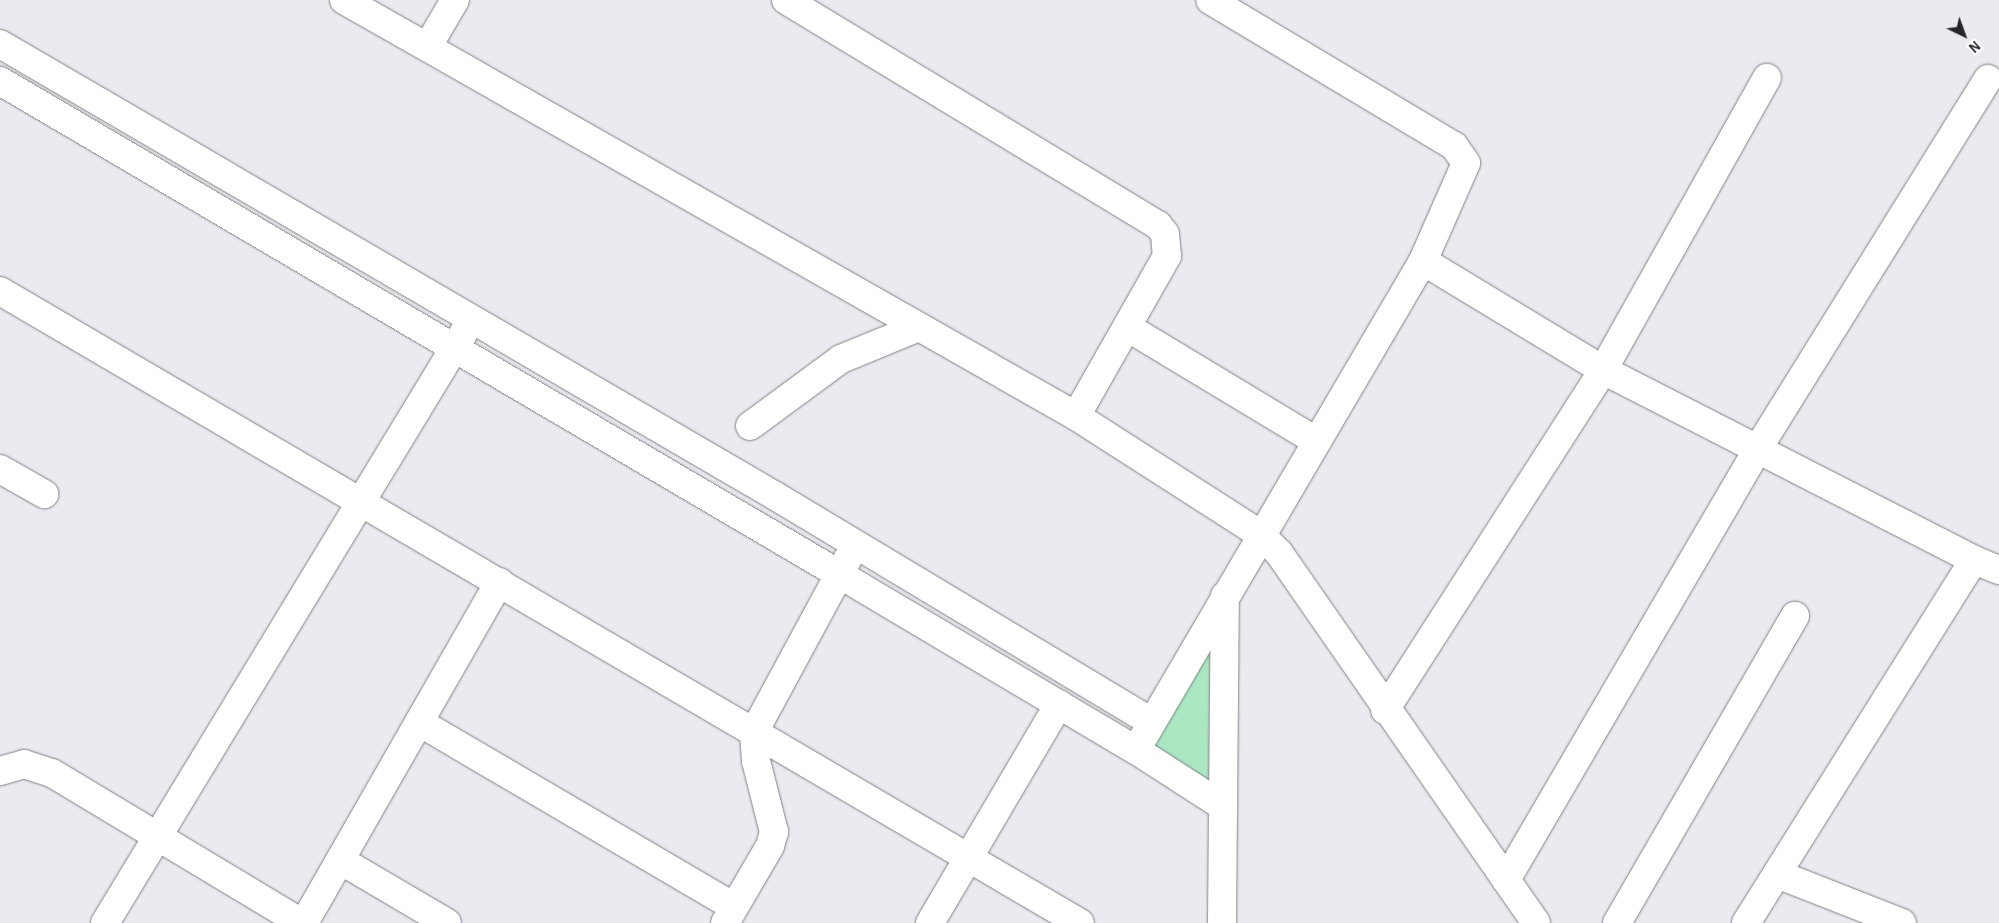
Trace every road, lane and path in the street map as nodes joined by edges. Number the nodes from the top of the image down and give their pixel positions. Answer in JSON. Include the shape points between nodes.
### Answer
{"nodes":[{"id":1,"x":344,"y":0,"type":"edge"},
{"id":2,"x":455,"y":0,"type":"edge"},
{"id":3,"x":786,"y":0,"type":"edge"},
{"id":4,"x":1210,"y":0,"type":"edge"},
{"id":5,"x":0,"y":44,"type":"edge"},
{"id":6,"x":428,"y":46,"type":"junction"},
{"id":7,"x":1767,"y":78,"type":"dead end"},
{"id":8,"x":1988,"y":79,"type":"dead end"},
{"id":9,"x":0,"y":81,"type":"edge"},
{"id":10,"x":210,"y":168,"type":"junction"},
{"id":11,"x":197,"y":196,"type":"junction"},
{"id":12,"x":1424,"y":261,"type":"junction"},
{"id":13,"x":0,"y":291,"type":"edge"},
{"id":14,"x":472,"y":318,"type":"junction"},
{"id":15,"x":920,"y":327,"type":"junction"},
{"id":16,"x":1127,"y":327,"type":"junction"},
{"id":17,"x":454,"y":347,"type":"junction"},
{"id":18,"x":1603,"y":370,"type":"junction"},
{"id":19,"x":1076,"y":416,"type":"junction"},
{"id":20,"x":750,"y":426,"type":"dead end"},
{"id":21,"x":1316,"y":441,"type":"junction"},
{"id":22,"x":1757,"y":450,"type":"junction"},
{"id":23,"x":0,"y":469,"type":"edge"},
{"id":24,"x":44,"y":494,"type":"dead end"},
{"id":25,"x":778,"y":497,"type":"junction"},
{"id":26,"x":360,"y":502,"type":"junction"},
{"id":27,"x":761,"y":528,"type":"junction"},
{"id":28,"x":1260,"y":534,"type":"junction"},
{"id":29,"x":856,"y":544,"type":"junction"},
{"id":30,"x":1974,"y":560,"type":"junction"},
{"id":31,"x":1999,"y":570,"type":"edge"},
{"id":32,"x":839,"y":574,"type":"junction"},
{"id":33,"x":499,"y":582,"type":"junction"},
{"id":34,"x":1225,"y":595,"type":"junction"},
{"id":35,"x":1795,"y":616,"type":"dead end"},
{"id":36,"x":1059,"y":704,"type":"junction"},
{"id":37,"x":1385,"y":710,"type":"junction"},
{"id":38,"x":419,"y":722,"type":"junction"},
{"id":39,"x":1152,"y":722,"type":"junction"},
{"id":40,"x":754,"y":732,"type":"junction"},
{"id":41,"x":1136,"y":750,"type":"junction"},
{"id":42,"x":0,"y":771,"type":"edge"},
{"id":43,"x":1223,"y":806,"type":"junction"},
{"id":44,"x":157,"y":835,"type":"junction"},
{"id":45,"x":969,"y":857,"type":"junction"},
{"id":46,"x":340,"y":860,"type":"junction"},
{"id":47,"x":1777,"y":874,"type":"junction"},
{"id":48,"x":1506,"y":880,"type":"junction"},
{"id":49,"x":730,"y":915,"type":"edge"},
{"id":50,"x":105,"y":923,"type":"edge"},
{"id":51,"x":303,"y":923,"type":"edge"},
{"id":52,"x":447,"y":923,"type":"edge"},
{"id":53,"x":930,"y":923,"type":"edge"},
{"id":54,"x":1080,"y":923,"type":"edge"},
{"id":55,"x":1222,"y":923,"type":"edge"},
{"id":56,"x":1536,"y":923,"type":"edge"},
{"id":57,"x":1617,"y":923,"type":"edge"},
{"id":58,"x":1746,"y":923,"type":"edge"},
{"id":59,"x":1902,"y":923,"type":"edge"}],
"edges":[{"from":1,"to":6,"type":"street"},
{"from":2,"to":6,"type":"street"},
{"from":3,"to":16,"type":"street","via":[[1158,225],[1168,243],[1167,256]]},
{"from":4,"to":12,"type":"street","via":[[1454,146],[1463,155],[1465,171]]},
{"from":5,"to":10,"type":"street"},
{"from":6,"to":15,"type":"street"},
{"from":7,"to":18,"type":"street"},
{"from":8,"to":22,"type":"street"},
{"from":9,"to":11,"type":"street"},
{"from":10,"to":11,"type":"street"},
{"from":10,"to":14,"type":"street"},
{"from":11,"to":17,"type":"street"},
{"from":12,"to":18,"type":"street"},
{"from":12,"to":21,"type":"street"},
{"from":13,"to":26,"type":"street"},
{"from":14,"to":17,"type":"street"},
{"from":14,"to":25,"type":"street"},
{"from":15,"to":19,"type":"street"},
{"from":15,"to":20,"type":"street","via":[[841,358]]},
{"from":16,"to":19,"type":"street"},
{"from":16,"to":21,"type":"street"},
{"from":17,"to":26,"type":"street"},
{"from":17,"to":27,"type":"street"},
{"from":18,"to":22,"type":"street"},
{"from":18,"to":37,"type":"street"},
{"from":19,"to":28,"type":"street"},
{"from":21,"to":28,"type":"street"},
{"from":22,"to":30,"type":"street"},
{"from":22,"to":48,"type":"street"},
{"from":23,"to":24,"type":"street"},
{"from":25,"to":27,"type":"street"},
{"from":25,"to":29,"type":"street"},
{"from":26,"to":33,"type":"street"},
{"from":26,"to":44,"type":"street"},
{"from":27,"to":32,"type":"street"},
{"from":28,"to":34,"type":"street"},
{"from":28,"to":37,"type":"street","via":[[1279,553]]},
{"from":29,"to":32,"type":"street"},
{"from":29,"to":39,"type":"street"},
{"from":30,"to":31,"type":"street"},
{"from":30,"to":47,"type":"street"},
{"from":32,"to":36,"type":"street"},
{"from":32,"to":40,"type":"street"},
{"from":33,"to":38,"type":"street"},
{"from":33,"to":40,"type":"street"},
{"from":34,"to":39,"type":"street"},
{"from":34,"to":43,"type":"street"},
{"from":35,"to":57,"type":"street"},
{"from":36,"to":41,"type":"street"},
{"from":36,"to":45,"type":"street"},
{"from":37,"to":48,"type":"street"},
{"from":38,"to":46,"type":"street"},
{"from":38,"to":49,"type":"street"},
{"from":39,"to":41,"type":"street"},
{"from":40,"to":45,"type":"street"},
{"from":40,"to":49,"type":"street","via":[[756,761],[774,832],[770,846]]},
{"from":41,"to":43,"type":"street"},
{"from":42,"to":44,"type":"street","via":[[24,764],[37,766]]},
{"from":43,"to":55,"type":"street"},
{"from":44,"to":50,"type":"street"},
{"from":44,"to":51,"type":"street"},
{"from":45,"to":53,"type":"street"},
{"from":45,"to":54,"type":"street"},
{"from":46,"to":51,"type":"street"},
{"from":46,"to":52,"type":"street"},
{"from":47,"to":58,"type":"street"},
{"from":47,"to":59,"type":"street"},
{"from":48,"to":56,"type":"street"}]}
